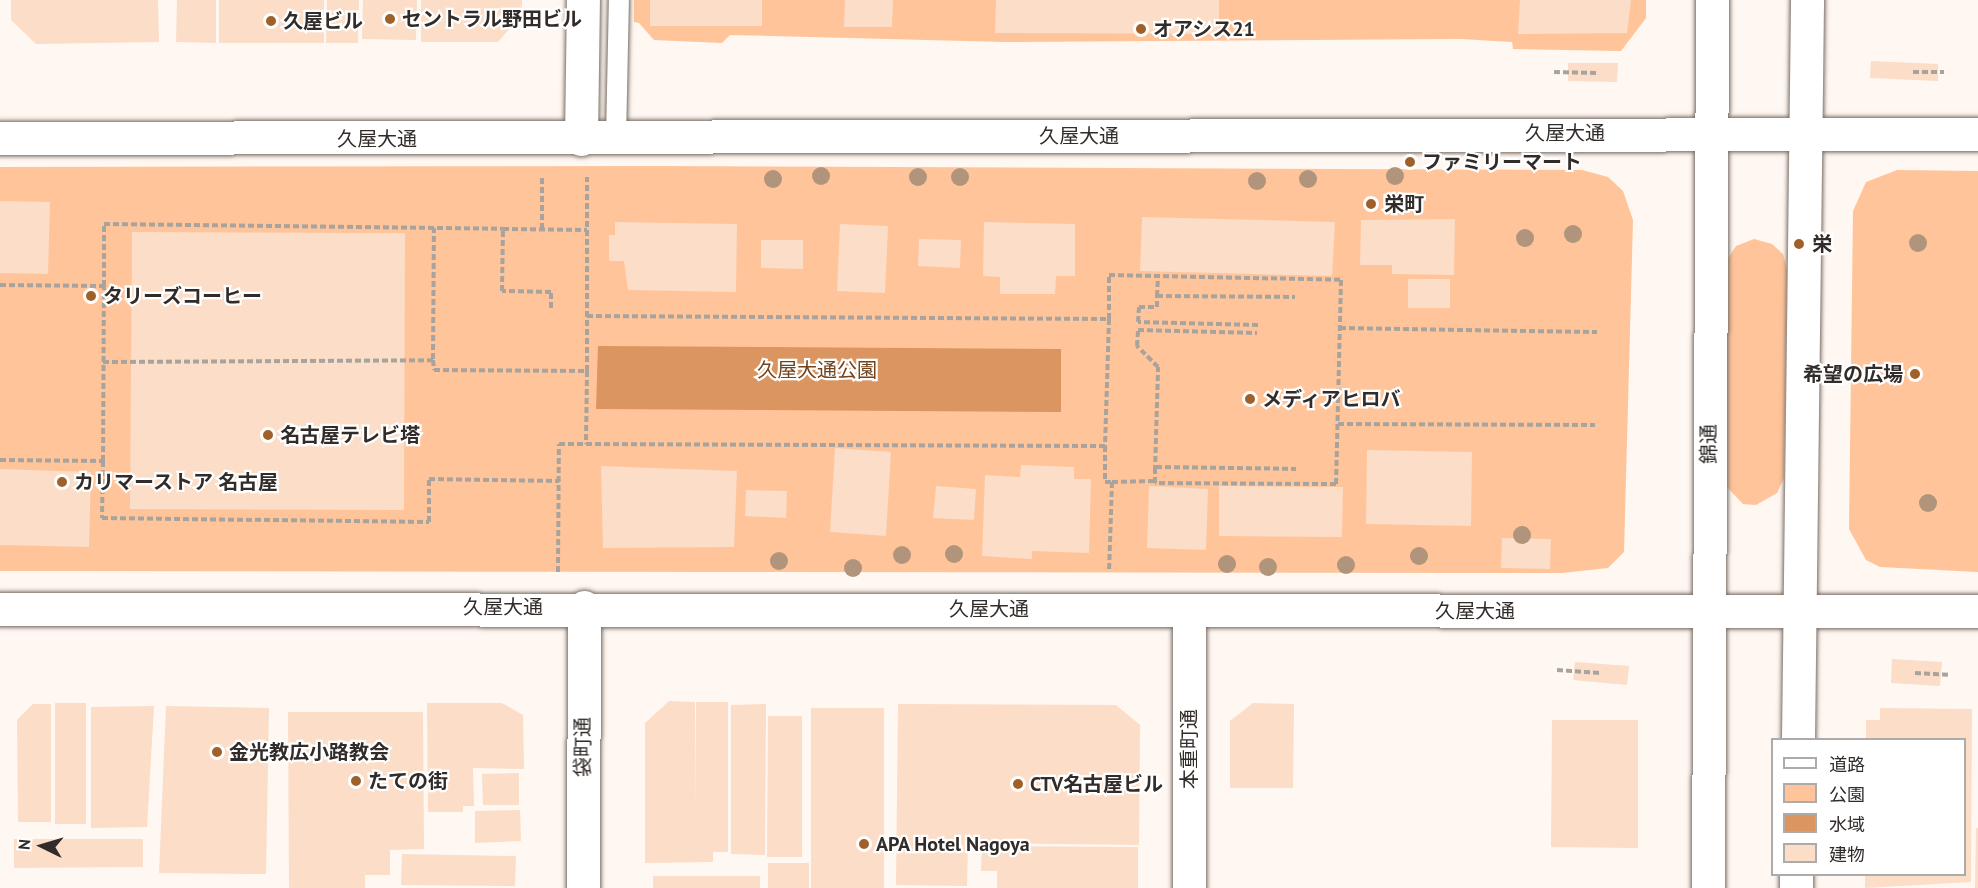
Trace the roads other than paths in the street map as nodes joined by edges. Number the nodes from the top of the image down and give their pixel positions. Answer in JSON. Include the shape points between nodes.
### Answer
{"nodes":[{"id":1,"x":583,"y":0,"type":"edge"},
{"id":2,"x":619,"y":0,"type":"edge"},
{"id":3,"x":1712,"y":0,"type":"edge"},
{"id":4,"x":1807,"y":0,"type":"edge"},
{"id":5,"x":1709,"y":133,"type":"junction"},
{"id":6,"x":1805,"y":133,"type":"junction"},
{"id":7,"x":1978,"y":134,"type":"edge"},
{"id":8,"x":0,"y":138,"type":"edge"},
{"id":9,"x":581,"y":139,"type":"junction"},
{"id":10,"x":615,"y":139,"type":"junction"},
{"id":11,"x":584,"y":607,"type":"junction"},
{"id":12,"x":0,"y":609,"type":"edge"},
{"id":13,"x":1189,"y":611,"type":"junction"},
{"id":14,"x":1709,"y":611,"type":"junction"},
{"id":15,"x":1978,"y":611,"type":"edge"},
{"id":16,"x":1801,"y":613,"type":"junction"},
{"id":17,"x":1798,"y":738,"type":"edge"},
{"id":18,"x":583,"y":888,"type":"edge"},
{"id":19,"x":1189,"y":888,"type":"edge"},
{"id":20,"x":1708,"y":888,"type":"edge"}],
"edges":[{"from":1,"to":9,"type":"street"},
{"from":2,"to":10,"type":"lane"},
{"from":3,"to":5,"type":"street","name":"錦通"},
{"from":4,"to":6,"type":"street"},
{"from":5,"to":6,"type":"street","name":"久屋大通"},
{"from":5,"to":10,"type":"street","name":"久屋大通"},
{"from":5,"to":14,"type":"street","name":"錦通"},
{"from":6,"to":7,"type":"street","name":"久屋大通"},
{"from":6,"to":16,"type":"street"},
{"from":8,"to":9,"type":"street","name":"久屋大通"},
{"from":9,"to":10,"type":"street","name":"久屋大通"},
{"from":11,"to":12,"type":"street","name":"久屋大通"},
{"from":11,"to":13,"type":"street","name":"久屋大通"},
{"from":11,"to":18,"type":"street","name":"袋町通"},
{"from":13,"to":14,"type":"street","name":"久屋大通"},
{"from":13,"to":19,"type":"street","name":"本重町通"},
{"from":14,"to":16,"type":"street","name":"久屋大通"},
{"from":14,"to":20,"type":"street","name":"錦通"},
{"from":15,"to":16,"type":"street","name":"久屋大通"},
{"from":16,"to":17,"type":"street"}]}
